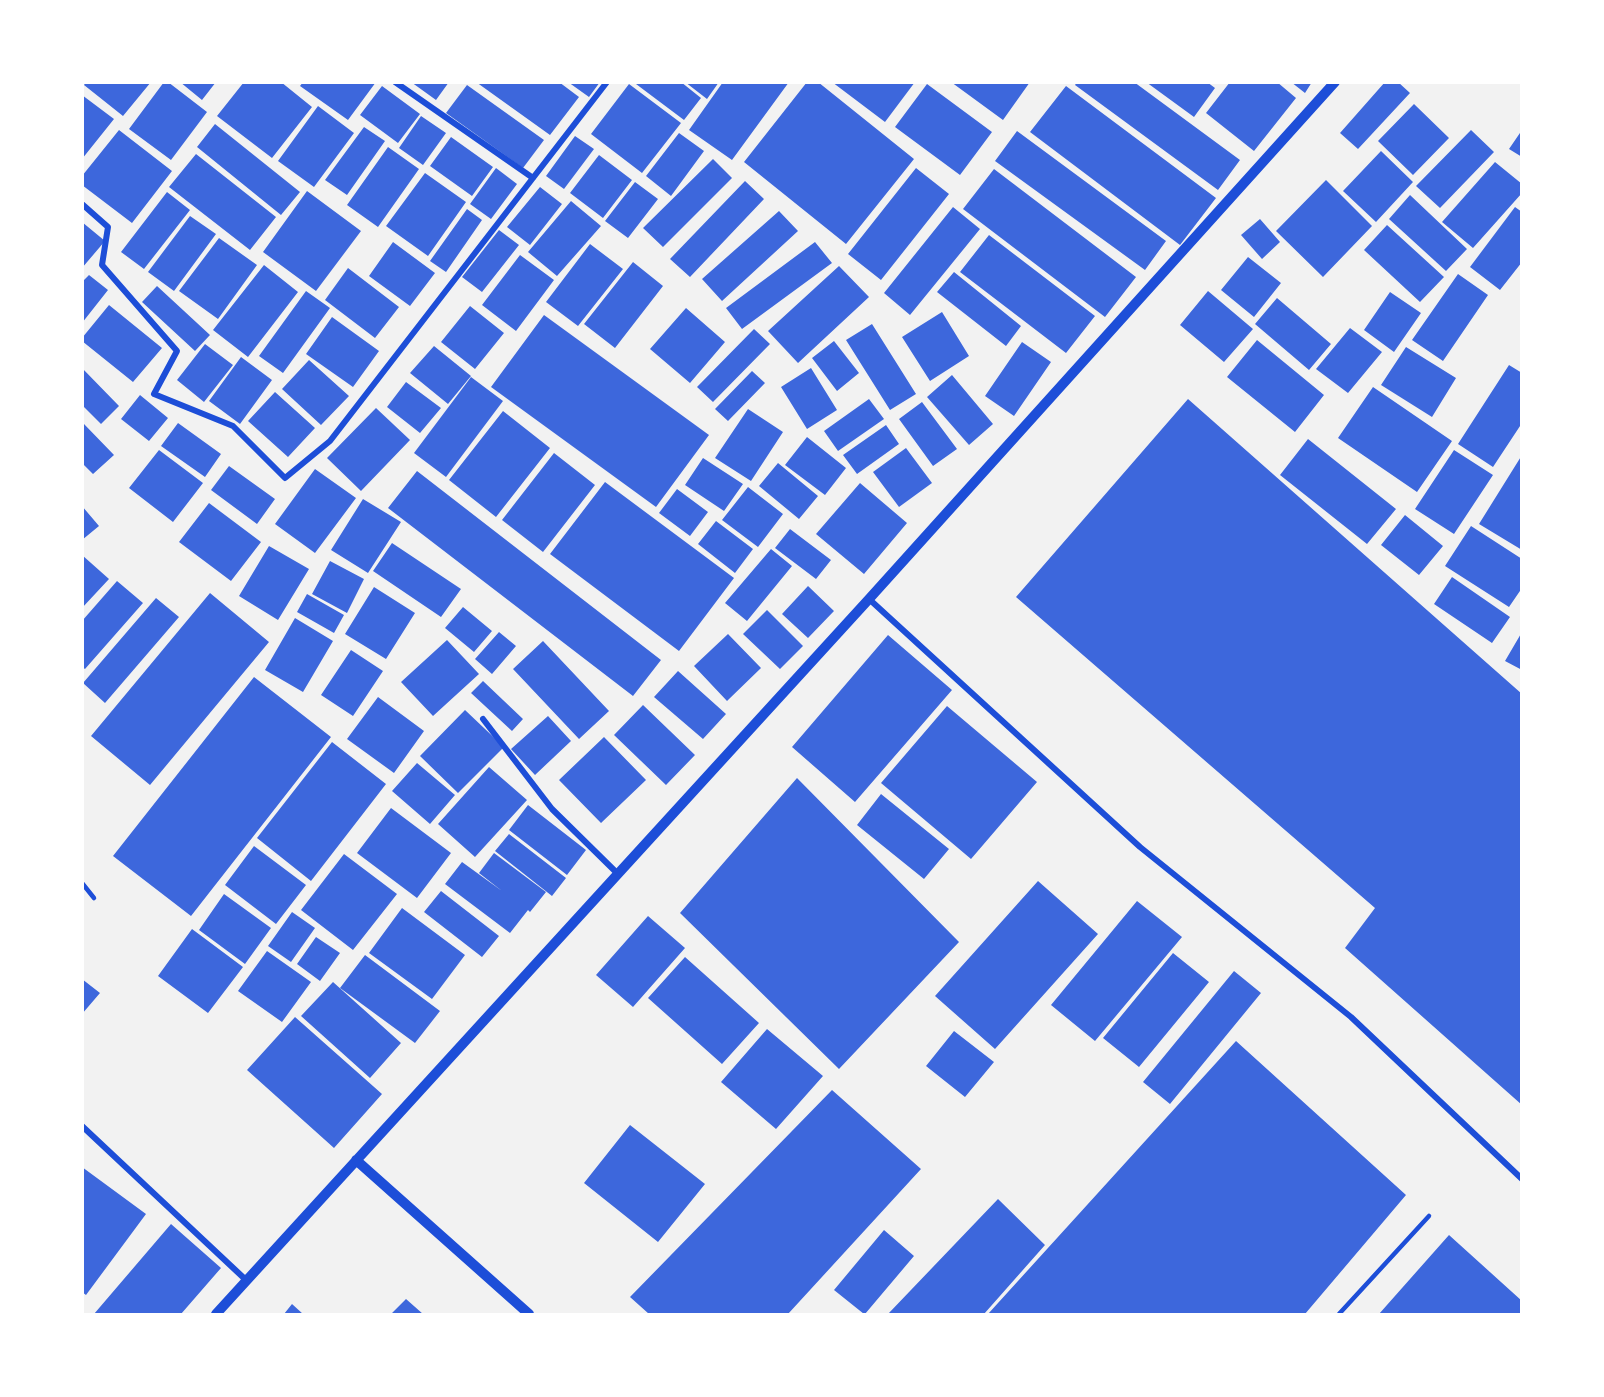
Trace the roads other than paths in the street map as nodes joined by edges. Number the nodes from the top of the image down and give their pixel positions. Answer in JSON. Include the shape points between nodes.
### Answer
{"nodes":[{"id":1,"x":395,"y":82,"type":"edge"},
{"id":2,"x":607,"y":82,"type":"edge"},
{"id":3,"x":1335,"y":82,"type":"edge"},
{"id":4,"x":532,"y":178,"type":"junction"},
{"id":5,"x":82,"y":204,"type":"edge"},
{"id":6,"x":868,"y":599,"type":"junction"},
{"id":7,"x":483,"y":718,"type":"dead end"},
{"id":8,"x":618,"y":874,"type":"junction"},
{"id":9,"x":82,"y":883,"type":"edge"},
{"id":10,"x":94,"y":898,"type":"dead end"},
{"id":11,"x":82,"y":1126,"type":"edge"},
{"id":12,"x":356,"y":1160,"type":"junction"},
{"id":13,"x":1521,"y":1179,"type":"edge"},
{"id":14,"x":1429,"y":1216,"type":"dead end"},
{"id":15,"x":246,"y":1280,"type":"junction"},
{"id":16,"x":216,"y":1314,"type":"edge"},
{"id":17,"x":528,"y":1314,"type":"edge"},
{"id":18,"x":1339,"y":1314,"type":"edge"}],
"edges":[{"from":1,"to":4,"type":"street"},
{"from":2,"to":4,"type":"street"},
{"from":3,"to":6,"type":"street"},
{"from":4,"to":5,"type":"street","via":[[330,441],[285,478],[233,426],[154,394],[177,351],[102,265],[108,227]]},
{"from":6,"to":8,"type":"street"},
{"from":6,"to":13,"type":"street","via":[[1140,847],[1351,1017]]},
{"from":7,"to":8,"type":"street","via":[[552,809]]},
{"from":8,"to":12,"type":"street"},
{"from":9,"to":10,"type":"lane"},
{"from":11,"to":15,"type":"street"},
{"from":12,"to":15,"type":"street"},
{"from":12,"to":17,"type":"street"},
{"from":14,"to":18,"type":"lane"},
{"from":15,"to":16,"type":"street"}]}
